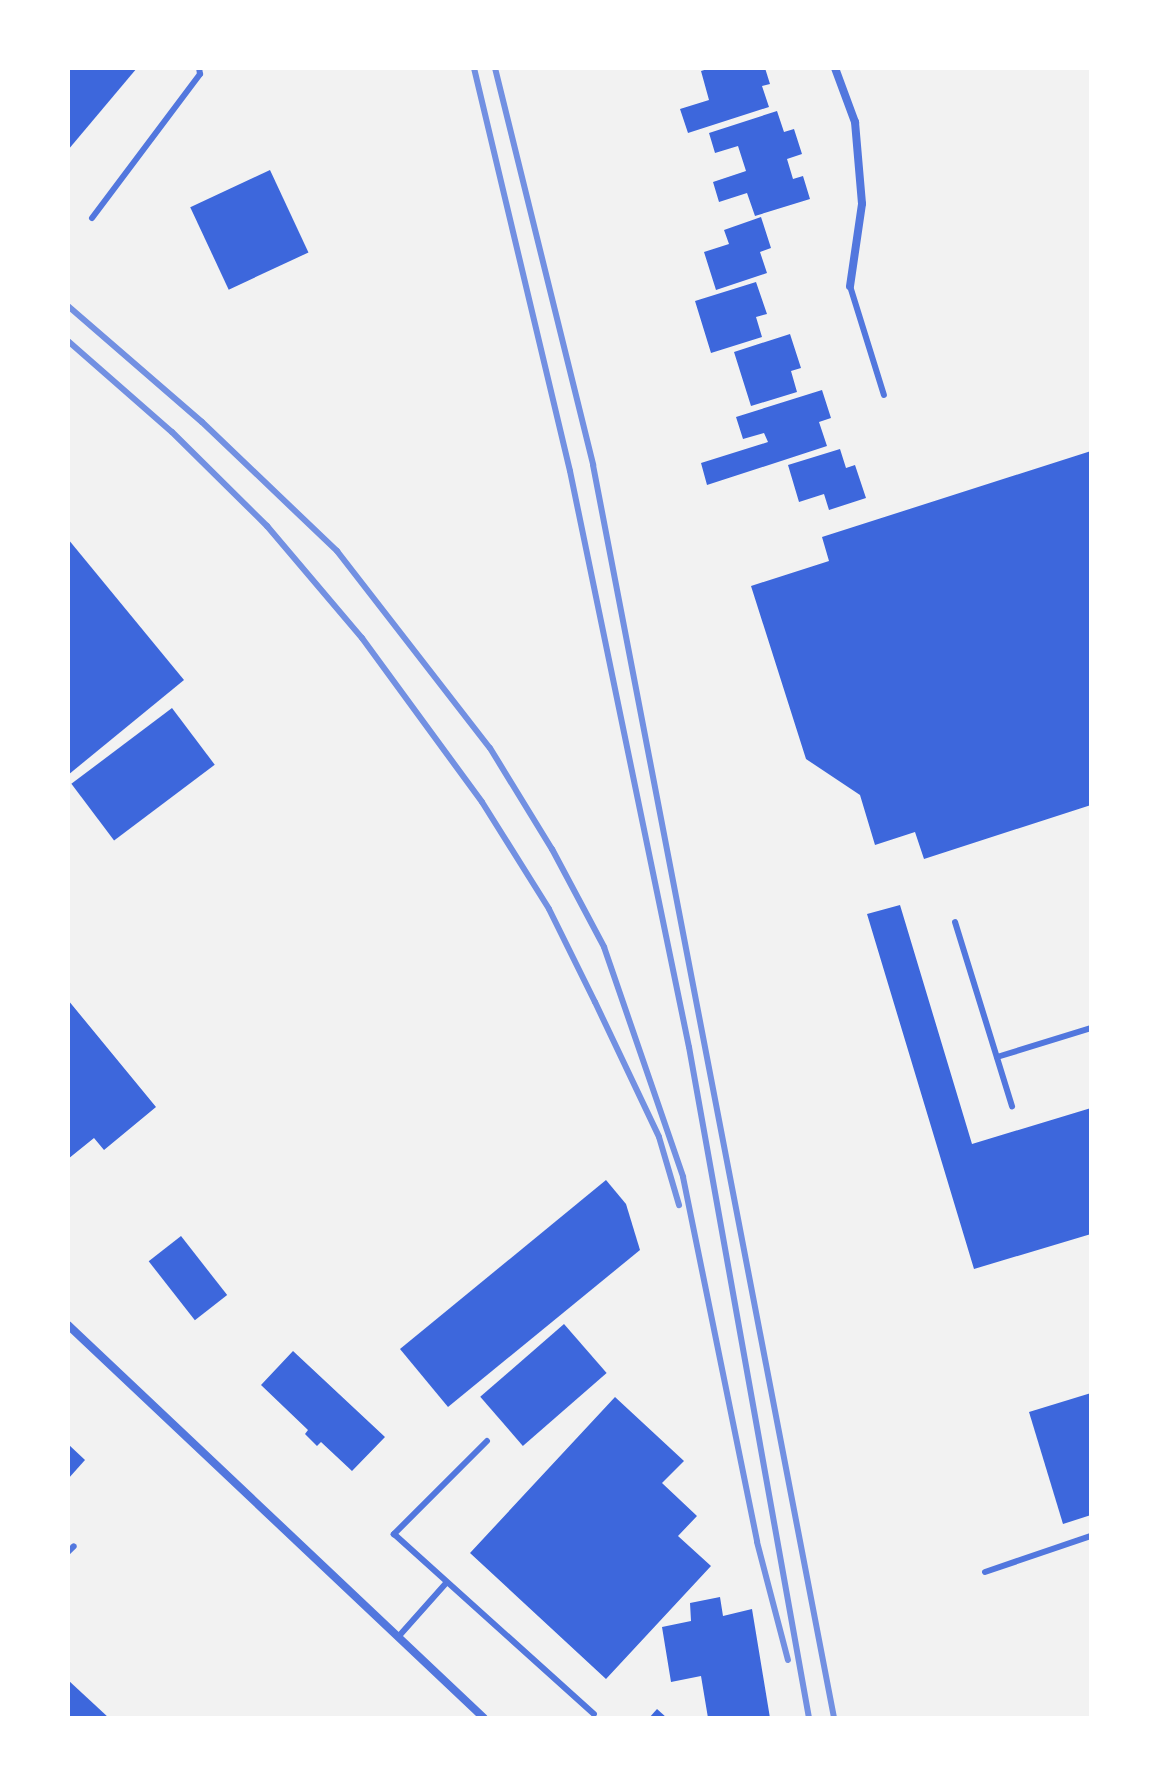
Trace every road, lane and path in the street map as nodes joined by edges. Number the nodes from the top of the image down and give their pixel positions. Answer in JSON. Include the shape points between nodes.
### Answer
{"nodes":[{"id":1,"x":199,"y":68,"type":"edge"},
{"id":2,"x":835,"y":68,"type":"edge"},
{"id":3,"x":92,"y":218,"type":"dead end"},
{"id":4,"x":850,"y":286,"type":"joint"},
{"id":5,"x":884,"y":395,"type":"dead end"},
{"id":6,"x":955,"y":922,"type":"dead end"},
{"id":7,"x":1091,"y":1028,"type":"edge"},
{"id":8,"x":997,"y":1057,"type":"junction"},
{"id":9,"x":1012,"y":1106,"type":"dead end"},
{"id":10,"x":68,"y":1325,"type":"edge"},
{"id":11,"x":487,"y":1441,"type":"dead end"},
{"id":12,"x":1091,"y":1536,"type":"edge"},
{"id":13,"x":985,"y":1572,"type":"dead end"},
{"id":14,"x":446,"y":1583,"type":"junction"},
{"id":15,"x":399,"y":1636,"type":"junction"},
{"id":16,"x":594,"y":1714,"type":"dead end"},
{"id":17,"x":484,"y":1718,"type":"edge"}],
"edges":[{"from":1,"to":3,"type":"lane","via":[[200,74]]},
{"from":2,"to":4,"type":"street","via":[[855,122],[862,204]]},
{"from":4,"to":5,"type":"lane"},
{"from":6,"to":8,"type":"lane"},
{"from":7,"to":8,"type":"lane"},
{"from":8,"to":9,"type":"lane"},
{"from":10,"to":15,"type":"street"},
{"from":11,"to":14,"type":"lane","via":[[394,1534]]},
{"from":12,"to":13,"type":"lane"},
{"from":14,"to":15,"type":"lane"},
{"from":14,"to":16,"type":"lane"},
{"from":15,"to":17,"type":"street"}]}
